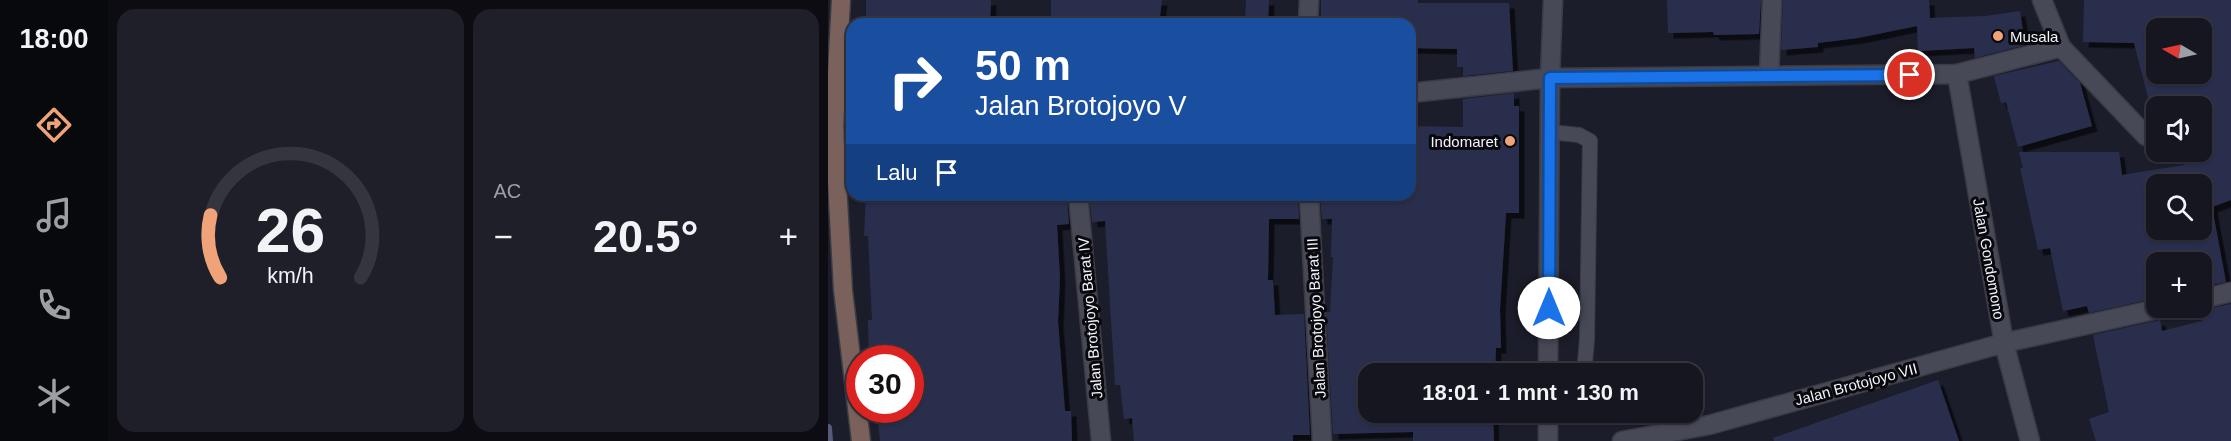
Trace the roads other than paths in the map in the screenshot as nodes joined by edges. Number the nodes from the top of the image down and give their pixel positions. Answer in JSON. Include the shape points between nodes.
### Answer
{"nodes":[{"id":1,"x":841,"y":0,"type":"edge"},
{"id":2,"x":1309,"y":0,"type":"edge"},
{"id":3,"x":1553,"y":0,"type":"edge"},
{"id":4,"x":1772,"y":0,"type":"edge"},
{"id":5,"x":2043,"y":0,"type":"edge"},
{"id":6,"x":1308,"y":18,"type":"edge"},
{"id":7,"x":2061,"y":47,"type":"junction"},
{"id":8,"x":1957,"y":74,"type":"junction"},
{"id":9,"x":1769,"y":76,"type":"junction"},
{"id":10,"x":1550,"y":78,"type":"junction"},
{"id":11,"x":1416,"y":92,"type":"edge"},
{"id":12,"x":836,"y":127,"type":"edge"},
{"id":13,"x":1550,"y":132,"type":"junction"},
{"id":14,"x":2146,"y":136,"type":"dead end"},
{"id":15,"x":1079,"y":201,"type":"edge"},
{"id":16,"x":1309,"y":201,"type":"edge"},
{"id":17,"x":2231,"y":292,"type":"edge"},
{"id":18,"x":2212,"y":297,"type":"edge"},
{"id":19,"x":2146,"y":312,"type":"edge"},
{"id":20,"x":2004,"y":343,"type":"junction"},
{"id":21,"x":1548,"y":363,"type":"edge"},
{"id":22,"x":1585,"y":363,"type":"edge"},
{"id":23,"x":1548,"y":423,"type":"edge"},
{"id":24,"x":1710,"y":433,"type":"edge"},
{"id":25,"x":861,"y":441,"type":"edge"},
{"id":26,"x":1101,"y":441,"type":"edge"},
{"id":27,"x":1322,"y":441,"type":"edge"},
{"id":28,"x":1548,"y":441,"type":"edge"},
{"id":29,"x":1622,"y":441,"type":"edge"},
{"id":30,"x":2030,"y":441,"type":"edge"}],
"edges":[{"from":1,"to":12,"type":"street"},
{"from":2,"to":6,"type":"street"},
{"from":3,"to":10,"type":"street"},
{"from":4,"to":9,"type":"street"},
{"from":5,"to":7,"type":"street"},
{"from":7,"to":8,"type":"street"},
{"from":7,"to":14,"type":"street"},
{"from":8,"to":9,"type":"street"},
{"from":8,"to":20,"type":"street","name":"Jalan Gondomono"},
{"from":9,"to":10,"type":"street"},
{"from":10,"to":11,"type":"street"},
{"from":10,"to":13,"type":"street"},
{"from":12,"to":25,"type":"street","via":[[843,290]]},
{"from":13,"to":21,"type":"street"},
{"from":13,"to":22,"type":"lane","via":[[1579,135],[1590,141]]},
{"from":15,"to":26,"type":"street","name":"Jalan Brotojoyo Barat IV"},
{"from":16,"to":27,"type":"street","name":"Jalan Brotojoyo Barat III"},
{"from":17,"to":18,"type":"street"},
{"from":19,"to":20,"type":"street","name":"Jalan Brotojoyo VII"},
{"from":20,"to":24,"type":"street","name":"Jalan Brotojoyo VII"},
{"from":20,"to":30,"type":"street","name":"Jalan Gondomono"},
{"from":23,"to":28,"type":"street"},
{"from":24,"to":29,"type":"street","name":"Jalan Brotojoyo VII"}]}
